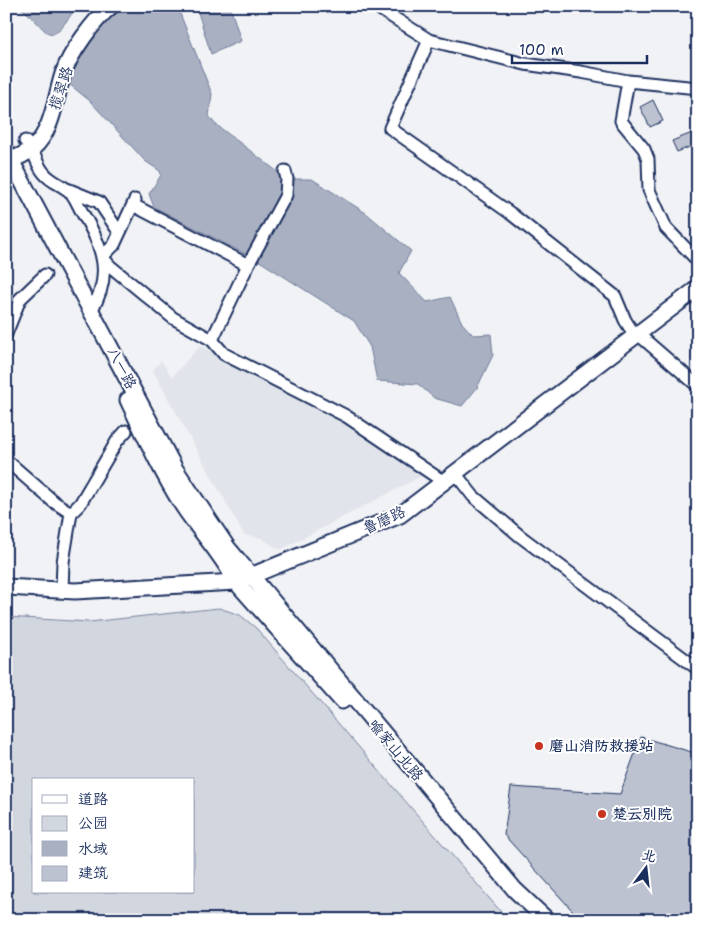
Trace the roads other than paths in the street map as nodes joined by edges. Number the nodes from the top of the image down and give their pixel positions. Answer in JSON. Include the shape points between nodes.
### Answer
{"nodes":[{"id":1,"x":111,"y":6,"type":"edge"},
{"id":2,"x":375,"y":6,"type":"edge"},
{"id":3,"x":429,"y":40,"type":"junction"},
{"id":4,"x":628,"y":81,"type":"junction"},
{"id":5,"x":698,"y":88,"type":"edge"},
{"id":6,"x":29,"y":144,"type":"junction"},
{"id":7,"x":7,"y":161,"type":"edge"},
{"id":8,"x":285,"y":171,"type":"dead end"},
{"id":9,"x":67,"y":189,"type":"junction"},
{"id":10,"x":119,"y":232,"type":"junction"},
{"id":11,"x":102,"y":258,"type":"junction"},
{"id":12,"x":698,"y":262,"type":"edge"},
{"id":13,"x":248,"y":265,"type":"junction"},
{"id":14,"x":45,"y":275,"type":"dead end"},
{"id":15,"x":698,"y":288,"type":"edge"},
{"id":16,"x":92,"y":310,"type":"junction"},
{"id":17,"x":6,"y":334,"type":"edge"},
{"id":18,"x":636,"y":335,"type":"junction"},
{"id":19,"x":212,"y":340,"type":"junction"},
{"id":20,"x":698,"y":386,"type":"edge"},
{"id":21,"x":126,"y":431,"type":"dead end"},
{"id":22,"x":6,"y":460,"type":"edge"},
{"id":23,"x":450,"y":478,"type":"junction"},
{"id":24,"x":71,"y":513,"type":"junction"},
{"id":25,"x":243,"y":579,"type":"junction"},
{"id":26,"x":6,"y":586,"type":"edge"},
{"id":27,"x":62,"y":590,"type":"junction"},
{"id":28,"x":698,"y":669,"type":"edge"},
{"id":29,"x":535,"y":920,"type":"edge"},
{"id":30,"x":547,"y":920,"type":"edge"}],
"edges":[{"from":1,"to":6,"type":"main road","name":"揽翠路","via":[[90,29],[66,66],[51,118]]},
{"from":2,"to":3,"type":"street"},
{"from":3,"to":4,"type":"street","via":[[525,64]]},
{"from":3,"to":18,"type":"street","via":[[390,128],[510,213],[615,296],[625,320]]},
{"from":4,"to":5,"type":"street"},
{"from":4,"to":12,"type":"street","via":[[621,120],[644,149],[648,159],[650,190],[666,228]]},
{"from":6,"to":7,"type":"main road"},
{"from":6,"to":9,"type":"street","via":[[44,174]]},
{"from":7,"to":16,"type":"main road","name":"八一路"},
{"from":7,"to":25,"type":"main road","name":"八一路","via":[[165,475],[184,507],[227,564]]},
{"from":8,"to":13,"type":"street","via":[[288,180],[286,196]]},
{"from":9,"to":10,"type":"street","via":[[99,202]]},
{"from":9,"to":11,"type":"street","via":[[88,221]]},
{"from":10,"to":11,"type":"street","via":[[114,245]]},
{"from":10,"to":13,"type":"street","via":[[134,203]]},
{"from":11,"to":16,"type":"street","via":[[104,280]]},
{"from":11,"to":19,"type":"street","via":[[173,318]]},
{"from":13,"to":19,"type":"street"},
{"from":14,"to":17,"type":"street","via":[[20,299]]},
{"from":15,"to":18,"type":"main road","name":"鲁磨路"},
{"from":16,"to":25,"type":"main road","name":"八一路","via":[[175,469],[227,548]]},
{"from":18,"to":20,"type":"street"},
{"from":18,"to":23,"type":"main road","name":"鲁磨路"},
{"from":19,"to":23,"type":"street","via":[[224,354],[346,416]]},
{"from":21,"to":24,"type":"street"},
{"from":22,"to":24,"type":"street"},
{"from":23,"to":25,"type":"main road","name":"鲁磨路","via":[[400,515]]},
{"from":23,"to":28,"type":"street","via":[[520,536]]},
{"from":24,"to":27,"type":"street"},
{"from":25,"to":27,"type":"main road","name":"鲁磨路"},
{"from":25,"to":29,"type":"main road","name":"喻家山北路","via":[[509,895]]},
{"from":25,"to":30,"type":"main road","name":"喻家山北路","via":[[515,890]]},
{"from":26,"to":27,"type":"main road","name":"鲁磨路"}]}
